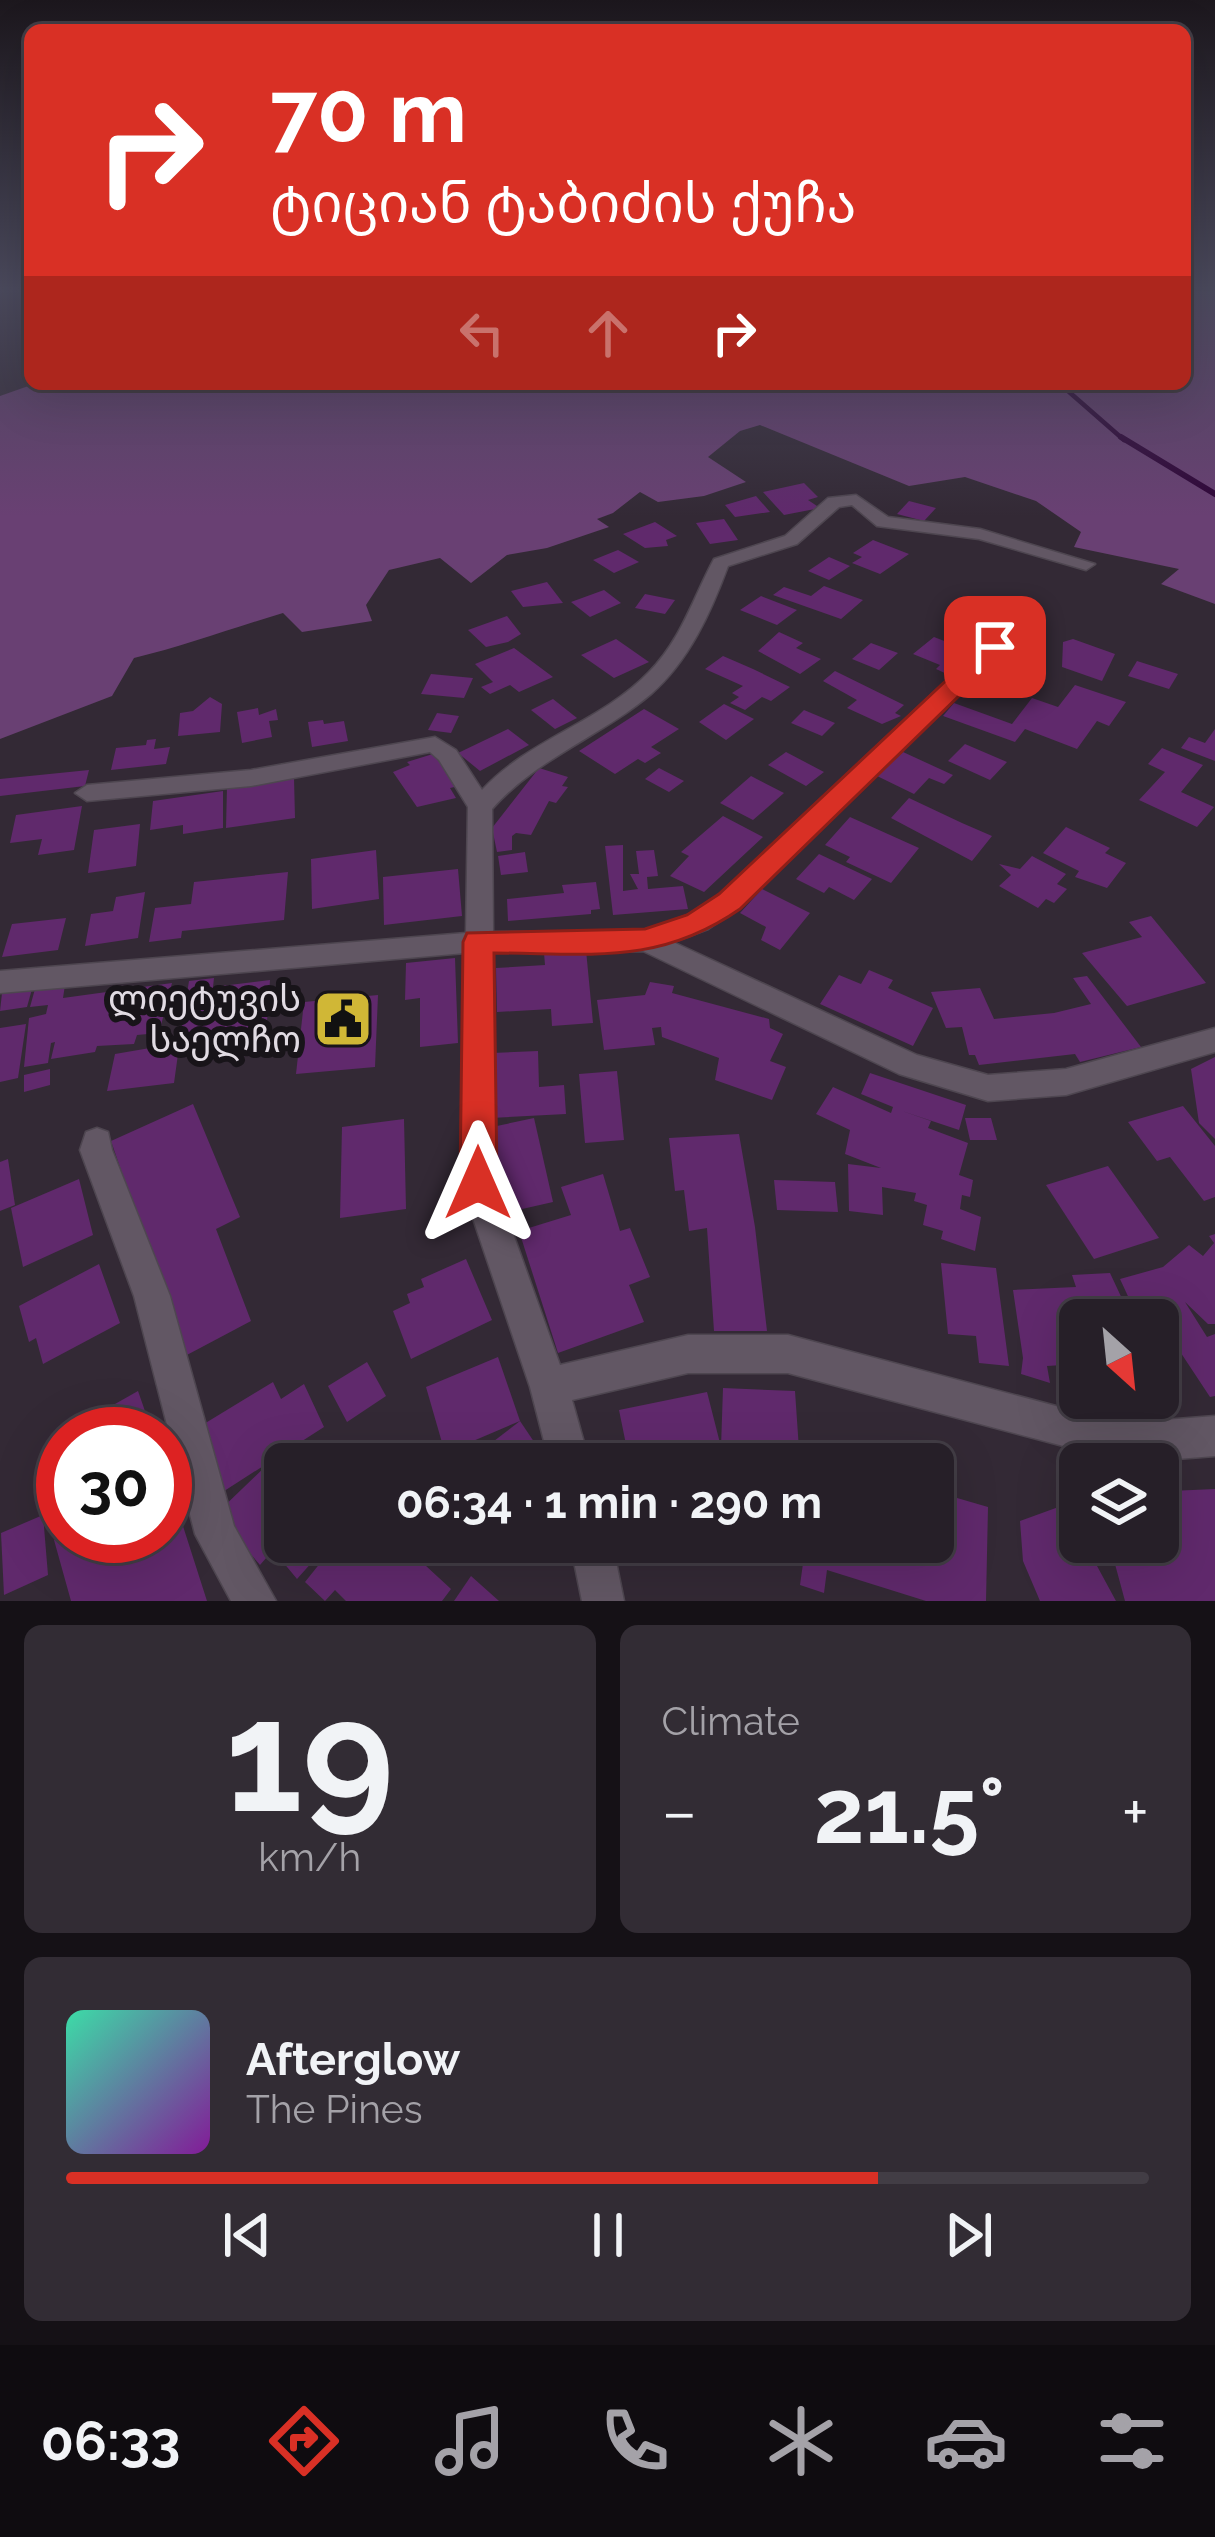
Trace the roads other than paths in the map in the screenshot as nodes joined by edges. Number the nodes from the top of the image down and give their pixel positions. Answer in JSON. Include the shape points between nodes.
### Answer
{"nodes":[{"id":1,"x":1086,"y":564,"type":"dead end"},
{"id":2,"x":1021,"y":621,"type":"dead end"},
{"id":3,"x":87,"y":793,"type":"dead end"},
{"id":4,"x":480,"y":807,"type":"junction"},
{"id":5,"x":646,"y":940,"type":"junction"},
{"id":6,"x":478,"y":942,"type":"junction"},
{"id":7,"x":0,"y":982,"type":"edge"},
{"id":8,"x":1215,"y":1040,"type":"edge"},
{"id":9,"x":97,"y":1142,"type":"dead end"},
{"id":10,"x":549,"y":1387,"type":"junction"},
{"id":11,"x":1215,"y":1436,"type":"edge"},
{"id":12,"x":564,"y":1443,"type":"edge"},
{"id":13,"x":595,"y":1563,"type":"edge"},
{"id":14,"x":255,"y":1601,"type":"edge"},
{"id":15,"x":602,"y":1601,"type":"edge"}],
"edges":[{"from":1,"to":4,"type":"street","via":[[980,534],[884,522],[856,500],[834,502],[791,540],[721,563],[690,628],[645,688],[505,775]]},
{"from":2,"to":5,"type":"street","via":[[729,901]]},
{"from":3,"to":4,"type":"street","via":[[251,778],[435,744]]},
{"from":4,"to":6,"type":"street"},
{"from":5,"to":6,"type":"street"},
{"from":5,"to":8,"type":"street","via":[[910,1065],[988,1088],[1066,1082]]},
{"from":6,"to":7,"type":"street"},
{"from":6,"to":10,"type":"street","via":[[478,1183]]},
{"from":9,"to":14,"type":"street","via":[[152,1296],[216,1534]]},
{"from":10,"to":11,"type":"street","via":[[688,1354],[788,1354],[1071,1429],[1164,1440]]},
{"from":10,"to":12,"type":"street"},
{"from":13,"to":15,"type":"street"}]}
